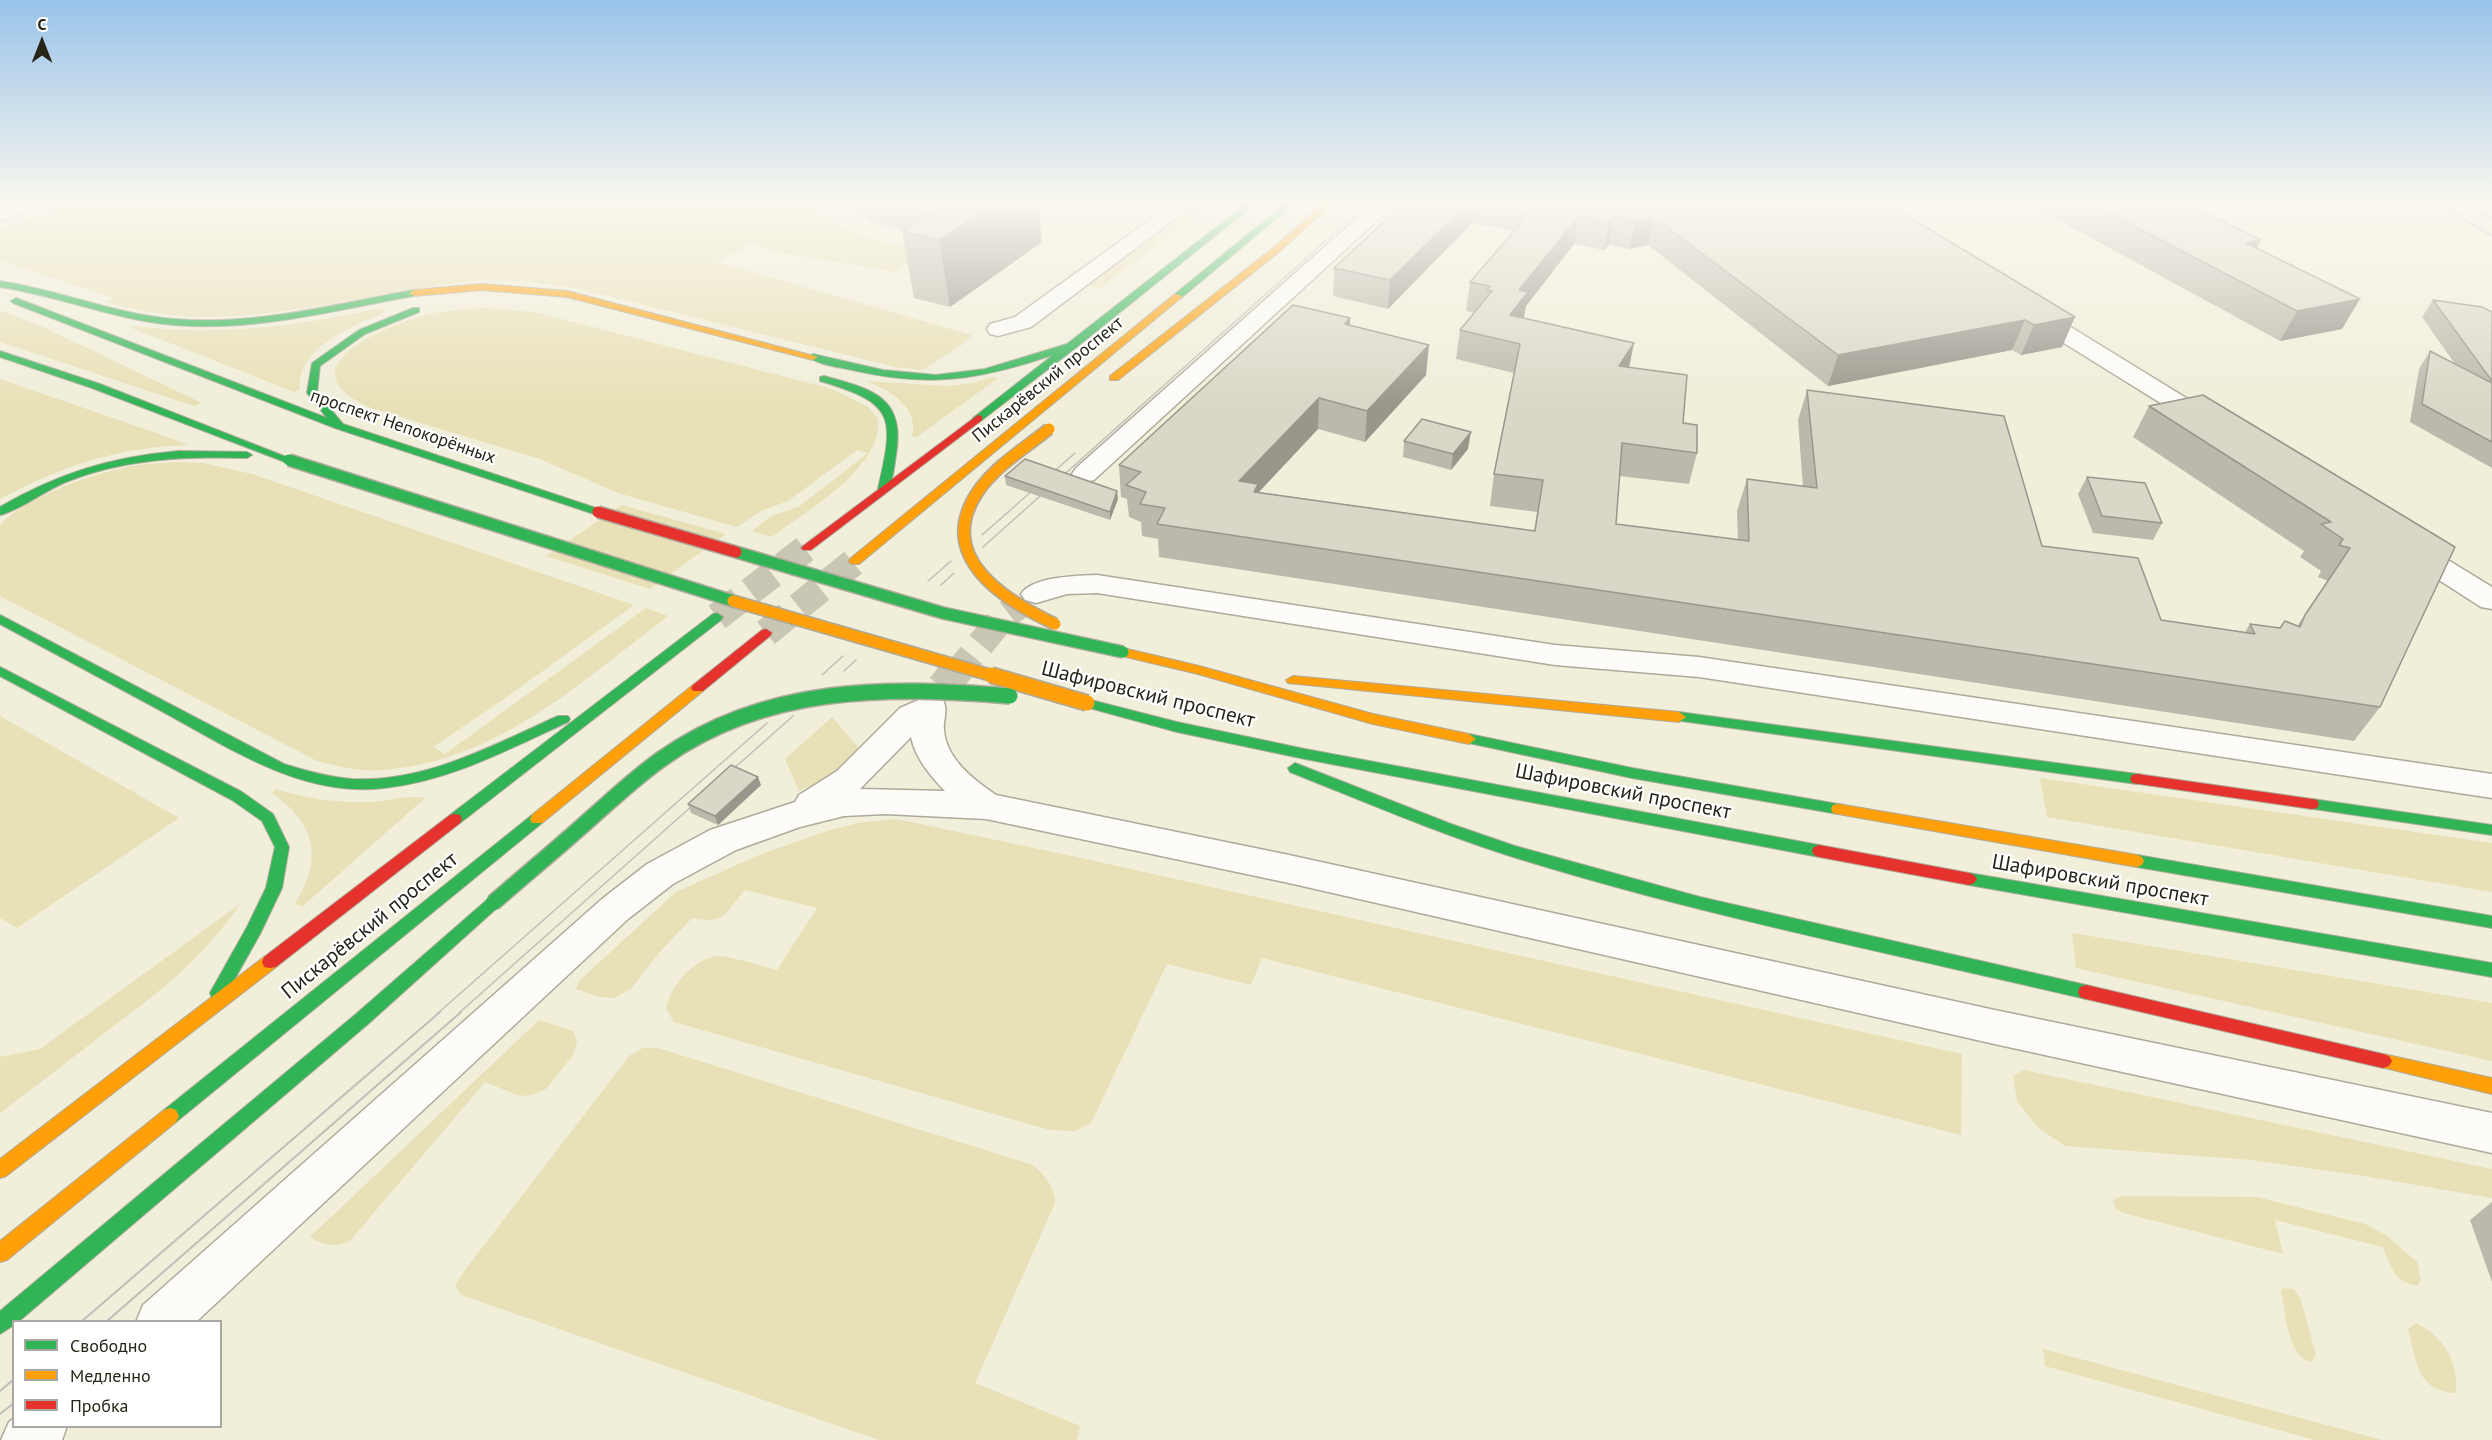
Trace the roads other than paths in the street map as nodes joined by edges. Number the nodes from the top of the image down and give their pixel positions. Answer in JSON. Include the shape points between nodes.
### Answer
{"nodes":[{"id":1,"x":1094,"y":270,"type":"edge"},
{"id":2,"x":1168,"y":270,"type":"edge"},
{"id":3,"x":1210,"y":270,"type":"edge"},
{"id":4,"x":1250,"y":270,"type":"edge"},
{"id":5,"x":1311,"y":270,"type":"edge"},
{"id":6,"x":0,"y":284,"type":"edge"},
{"id":7,"x":0,"y":294,"type":"edge"},
{"id":8,"x":489,"y":302,"type":"dead end"},
{"id":9,"x":468,"y":303,"type":"dead end"},
{"id":10,"x":2017,"y":303,"type":"edge"},
{"id":11,"x":447,"y":304,"type":"dead end"},
{"id":12,"x":522,"y":304,"type":"dead end"},
{"id":13,"x":428,"y":308,"type":"dead end"},
{"id":14,"x":998,"y":328,"type":"dead end"},
{"id":15,"x":1075,"y":344,"type":"junction"},
{"id":16,"x":0,"y":354,"type":"edge"},
{"id":17,"x":808,"y":375,"type":"dead end"},
{"id":18,"x":1103,"y":386,"type":"dead end"},
{"id":19,"x":1054,"y":425,"type":"dead end"},
{"id":20,"x":343,"y":427,"type":"junction"},
{"id":21,"x":2234,"y":438,"type":"edge"},
{"id":22,"x":284,"y":458,"type":"junction"},
{"id":23,"x":1085,"y":474,"type":"dead end"},
{"id":24,"x":884,"y":489,"type":"junction"},
{"id":25,"x":0,"y":512,"type":"edge"},
{"id":26,"x":2383,"y":531,"type":"edge"},
{"id":27,"x":807,"y":548,"type":"tunnel mouth"},
{"id":28,"x":855,"y":561,"type":"tunnel mouth"},
{"id":29,"x":802,"y":573,"type":"joint"},
{"id":30,"x":1036,"y":594,"type":"tunnel mouth"},
{"id":31,"x":2492,"y":600,"type":"edge"},
{"id":32,"x":717,"y":617,"type":"tunnel mouth"},
{"id":33,"x":0,"y":619,"type":"edge"},
{"id":34,"x":766,"y":633,"type":"tunnel mouth"},
{"id":35,"x":1123,"y":652,"type":"junction"},
{"id":36,"x":1198,"y":670,"type":"junction"},
{"id":37,"x":0,"y":671,"type":"edge"},
{"id":38,"x":609,"y":699,"type":"junction"},
{"id":39,"x":1087,"y":703,"type":"junction"},
{"id":40,"x":1177,"y":727,"type":"junction"},
{"id":41,"x":2492,"y":786,"type":"edge"},
{"id":42,"x":986,"y":806,"type":"junction"},
{"id":43,"x":794,"y":815,"type":"junction"},
{"id":44,"x":2492,"y":830,"type":"edge"},
{"id":45,"x":2492,"y":922,"type":"edge"},
{"id":46,"x":2492,"y":970,"type":"edge"},
{"id":47,"x":210,"y":1007,"type":"junction"},
{"id":48,"x":2492,"y":1086,"type":"edge"},
{"id":49,"x":2492,"y":1133,"type":"edge"},
{"id":50,"x":0,"y":1170,"type":"edge"},
{"id":51,"x":0,"y":1252,"type":"edge"},
{"id":52,"x":162,"y":1320,"type":"edge"},
{"id":53,"x":0,"y":1324,"type":"edge"},
{"id":54,"x":40,"y":1428,"type":"edge"},
{"id":55,"x":27,"y":1440,"type":"edge"}],
"edges":[{"from":1,"to":14,"type":"street","via":[[1023,322]]},
{"from":2,"to":15,"type":"main road","name":"Пискарёвский проспект"},
{"from":3,"to":28,"type":"main road","name":"Пискарёвский проспект"},
{"from":4,"to":18,"type":"main road"},
{"from":5,"to":23,"type":"street"},
{"from":6,"to":15,"type":"main road","via":[[30,286],[156,320],[194,324],[278,318],[454,288],[533,289],[904,377],[937,378],[988,370]]},
{"from":7,"to":20,"type":"main road","name":"проспект Непокорённых"},
{"from":8,"to":12,"type":"main road"},
{"from":9,"to":11,"type":"main road"},
{"from":10,"to":21,"type":"street"},
{"from":13,"to":20,"type":"main road","via":[[378,323],[315,365],[312,393]]},
{"from":15,"to":24,"type":"main road","name":"Пискарёвский проспект"},
{"from":16,"to":22,"type":"main road"},
{"from":17,"to":24,"type":"main road","via":[[878,399],[892,415],[894,440]]},
{"from":19,"to":35,"type":"main road","bridge":true,"via":[[978,491],[966,512],[962,533],[983,580],[1014,606]]},
{"from":20,"to":29,"type":"main road","name":"проспект Непокорённых","bridge":true,"via":[[598,512]]},
{"from":22,"to":25,"type":"main road","via":[[201,452],[106,464],[64,477]]},
{"from":22,"to":39,"type":"main road","name":"Шафировский проспект","bridge":true,"via":[[756,608]]},
{"from":24,"to":27,"type":"main road","name":"Пискарёвский проспект"},
{"from":26,"to":31,"type":"street"},
{"from":29,"to":35,"type":"main road","name":"Шафировский проспект","bridge":true,"via":[[943,614]]},
{"from":30,"to":41,"type":"street","via":[[1065,585],[1096,584],[1555,656],[1699,667]]},
{"from":32,"to":38,"type":"main road","name":"Пискарёвский проспект"},
{"from":33,"to":38,"type":"main road","via":[[279,768],[324,780],[371,783],[445,771]]},
{"from":34,"to":51,"type":"main road","name":"Пискарёвский проспект"},
{"from":35,"to":36,"type":"main road","name":"Шафировский проспект"},
{"from":36,"to":44,"type":"main road","via":[[1618,710],[2035,763]]},
{"from":36,"to":45,"type":"main road","name":"Шафировский проспект","via":[[1373,719],[1632,773]]},
{"from":37,"to":47,"type":"main road","via":[[237,796],[268,818],[282,847],[274,888]]},
{"from":38,"to":47,"type":"main road","name":"Пискарёвский проспект"},
{"from":39,"to":40,"type":"main road","name":"Шафировский проспект"},
{"from":39,"to":53,"type":"main road","bridge":true,"via":[[884,688],[841,692],[760,710],[699,735],[644,771],[362,1019]]},
{"from":40,"to":46,"type":"main road","name":"Шафировский проспект","via":[[2065,897]]},
{"from":40,"to":48,"type":"main road","via":[[1298,769],[1446,828],[1587,873],[1700,903]]},
{"from":42,"to":43,"type":"street","via":[[865,801],[844,802]]},
{"from":42,"to":43,"type":"street","via":[[964,791],[933,752],[927,730],[930,706],[912,716],[849,780]]},
{"from":42,"to":49,"type":"street"},
{"from":43,"to":52,"type":"street","via":[[723,840],[660,874],[615,909]]},
{"from":47,"to":50,"type":"main road","name":"Пискарёвский проспект"},
{"from":54,"to":55,"type":"street"}]}
